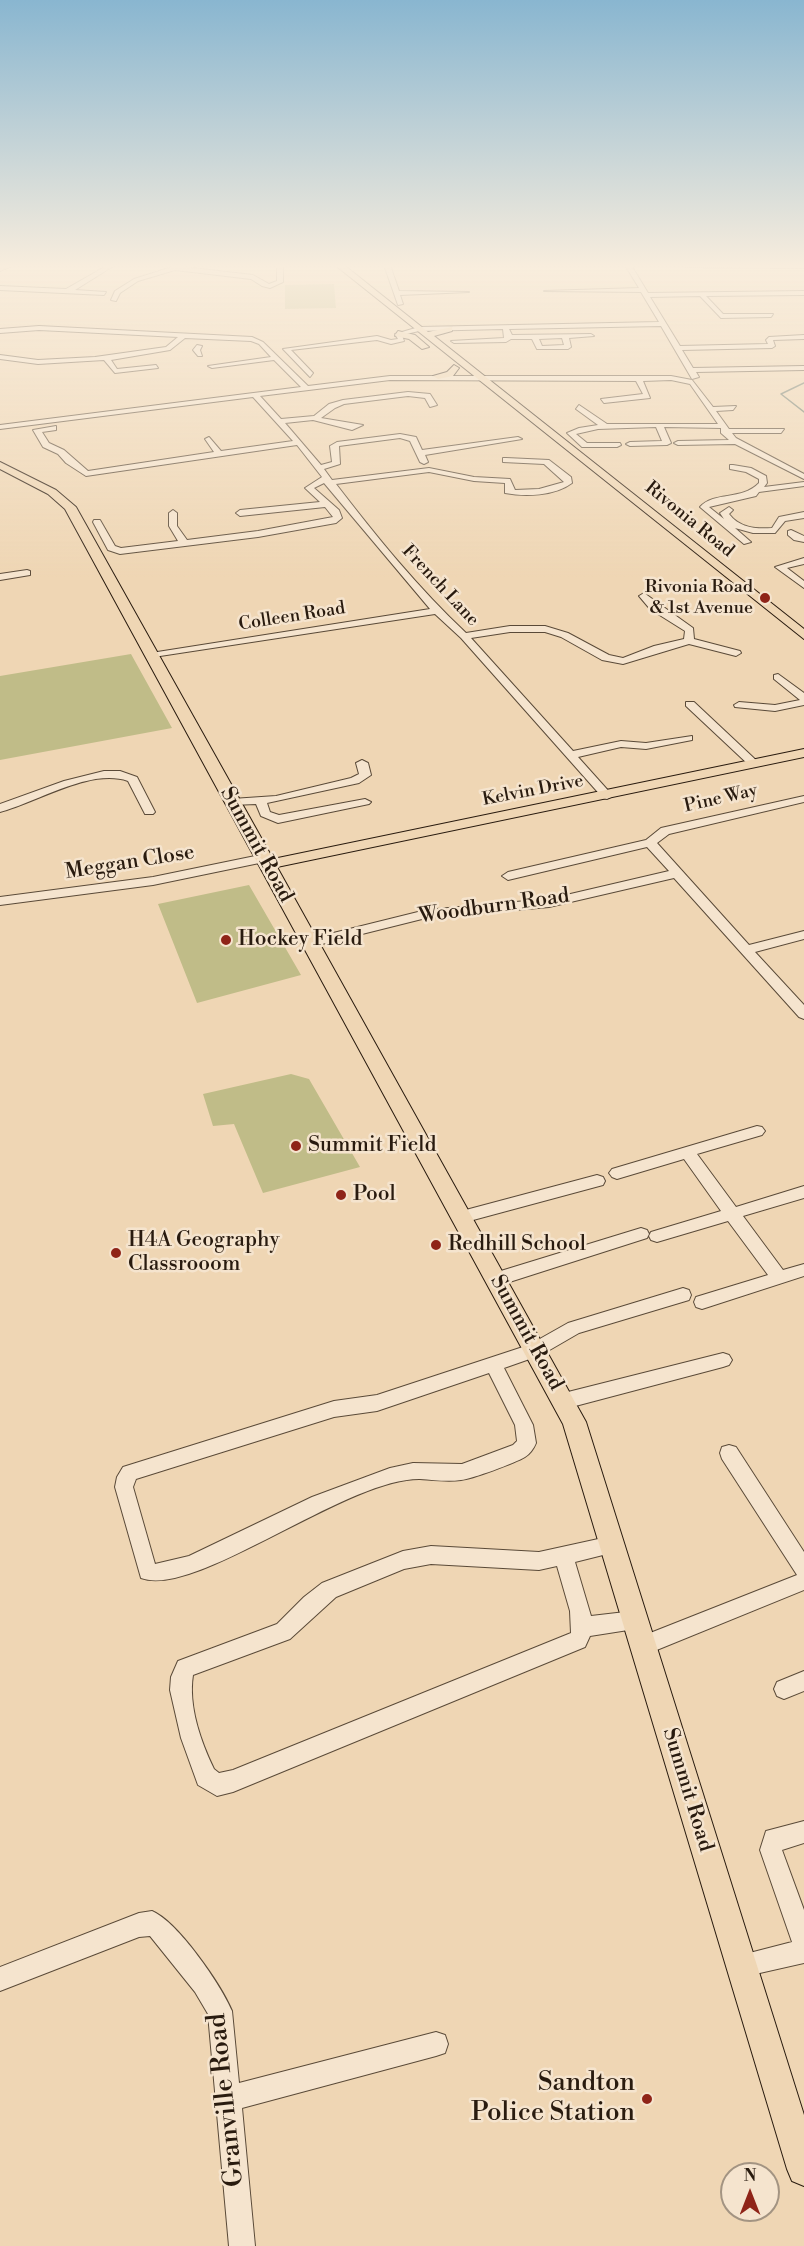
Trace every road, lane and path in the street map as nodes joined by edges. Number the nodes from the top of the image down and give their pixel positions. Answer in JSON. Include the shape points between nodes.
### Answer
{"nodes":[{"id":1,"x":288,"y":370,"type":"edge"},
{"id":2,"x":305,"y":370,"type":"edge"},
{"id":3,"x":452,"y":370,"type":"edge"},
{"id":4,"x":455,"y":370,"type":"edge"},
{"id":5,"x":471,"y":370,"type":"edge"},
{"id":6,"x":691,"y":370,"type":"edge"},
{"id":7,"x":770,"y":370,"type":"edge"},
{"id":8,"x":310,"y":375,"type":"dead end"},
{"id":9,"x":438,"y":376,"type":"junction"},
{"id":10,"x":465,"y":377,"type":"junction"},
{"id":11,"x":480,"y":377,"type":"junction"},
{"id":12,"x":507,"y":379,"type":"junction"},
{"id":13,"x":620,"y":379,"type":"junction"},
{"id":14,"x":639,"y":379,"type":"junction"},
{"id":15,"x":361,"y":381,"type":"junction"},
{"id":16,"x":305,"y":387,"type":"junction"},
{"id":17,"x":493,"y":388,"type":"junction"},
{"id":18,"x":254,"y":394,"type":"junction"},
{"id":19,"x":604,"y":402,"type":"dead end"},
{"id":20,"x":433,"y":405,"type":"dead end"},
{"id":21,"x":579,"y":407,"type":"dead end"},
{"id":22,"x":733,"y":408,"type":"dead end"},
{"id":23,"x":711,"y":409,"type":"junction"},
{"id":24,"x":68,"y":418,"type":"junction"},
{"id":25,"x":316,"y":418,"type":"junction"},
{"id":26,"x":279,"y":421,"type":"junction"},
{"id":27,"x":342,"y":425,"type":"dead end"},
{"id":28,"x":0,"y":427,"type":"edge"},
{"id":29,"x":660,"y":427,"type":"junction"},
{"id":30,"x":606,"y":428,"type":"junction"},
{"id":31,"x":722,"y":428,"type":"junction"},
{"id":32,"x":37,"y":430,"type":"junction"},
{"id":33,"x":782,"y":431,"type":"dead end"},
{"id":34,"x":737,"y":433,"type":"junction"},
{"id":35,"x":0,"y":435,"type":"edge"},
{"id":36,"x":208,"y":439,"type":"dead end"},
{"id":37,"x":518,"y":439,"type":"dead end"},
{"id":38,"x":299,"y":442,"type":"junction"},
{"id":39,"x":736,"y":442,"type":"junction"},
{"id":40,"x":678,"y":443,"type":"dead end"},
{"id":41,"x":630,"y":444,"type":"dead end"},
{"id":42,"x":617,"y":445,"type":"dead end"},
{"id":43,"x":756,"y":445,"type":"dead end"},
{"id":44,"x":421,"y":453,"type":"junction"},
{"id":45,"x":219,"y":454,"type":"junction"},
{"id":46,"x":579,"y":456,"type":"junction"},
{"id":47,"x":506,"y":460,"type":"dead end"},
{"id":48,"x":424,"y":462,"type":"dead end"},
{"id":49,"x":804,"y":464,"type":"edge"},
{"id":50,"x":0,"y":465,"type":"edge"},
{"id":51,"x":733,"y":466,"type":"dead end"},
{"id":52,"x":317,"y":468,"type":"junction"},
{"id":53,"x":789,"y":468,"type":"junction"},
{"id":54,"x":804,"y":477,"type":"edge"},
{"id":55,"x":326,"y":481,"type":"junction"},
{"id":56,"x":804,"y":483,"type":"edge"},
{"id":57,"x":757,"y":490,"type":"junction"},
{"id":58,"x":327,"y":504,"type":"junction"},
{"id":59,"x":729,"y":510,"type":"dead end"},
{"id":60,"x":173,"y":513,"type":"dead end"},
{"id":61,"x":240,"y":513,"type":"dead end"},
{"id":62,"x":804,"y":515,"type":"edge"},
{"id":63,"x":97,"y":522,"type":"dead end"},
{"id":64,"x":791,"y":532,"type":"dead end"},
{"id":65,"x":804,"y":539,"type":"edge"},
{"id":66,"x":747,"y":542,"type":"dead end"},
{"id":67,"x":184,"y":543,"type":"junction"},
{"id":68,"x":804,"y":561,"type":"edge"},
{"id":69,"x":27,"y":573,"type":"dead end"},
{"id":70,"x":0,"y":577,"type":"edge"},
{"id":71,"x":804,"y":585,"type":"edge"},
{"id":72,"x":644,"y":596,"type":"dead end"},
{"id":73,"x":437,"y":611,"type":"junction"},
{"id":74,"x":804,"y":635,"type":"edge"},
{"id":75,"x":464,"y":636,"type":"junction"},
{"id":76,"x":689,"y":641,"type":"junction"},
{"id":77,"x":736,"y":653,"type":"dead end"},
{"id":78,"x":151,"y":656,"type":"junction"},
{"id":79,"x":778,"y":677,"type":"dead end"},
{"id":80,"x":804,"y":700,"type":"edge"},
{"id":81,"x":690,"y":704,"type":"dead end"},
{"id":82,"x":739,"y":705,"type":"dead end"},
{"id":83,"x":688,"y":738,"type":"dead end"},
{"id":84,"x":804,"y":753,"type":"edge"},
{"id":85,"x":570,"y":755,"type":"junction"},
{"id":86,"x":362,"y":763,"type":"dead end"},
{"id":87,"x":754,"y":764,"type":"junction"},
{"id":88,"x":607,"y":796,"type":"junction"},
{"id":89,"x":804,"y":799,"type":"edge"},
{"id":90,"x":261,"y":801,"type":"junction"},
{"id":91,"x":232,"y":802,"type":"junction"},
{"id":92,"x":365,"y":802,"type":"dead end"},
{"id":93,"x":0,"y":808,"type":"edge"},
{"id":94,"x":149,"y":812,"type":"dead end"},
{"id":95,"x":650,"y":843,"type":"junction"},
{"id":96,"x":267,"y":861,"type":"junction"},
{"id":97,"x":678,"y":873,"type":"junction"},
{"id":98,"x":508,"y":876,"type":"dead end"},
{"id":99,"x":0,"y":901,"type":"edge"},
{"id":100,"x":804,"y":935,"type":"edge"},
{"id":101,"x":310,"y":944,"type":"junction"},
{"id":102,"x":746,"y":950,"type":"junction"},
{"id":103,"x":804,"y":1014,"type":"edge"},
{"id":104,"x":757,"y":1131,"type":"dead end"},
{"id":105,"x":687,"y":1152,"type":"junction"},
{"id":106,"x":617,"y":1173,"type":"dead end"},
{"id":107,"x":597,"y":1181,"type":"dead end"},
{"id":108,"x":804,"y":1192,"type":"edge"},
{"id":109,"x":732,"y":1214,"type":"junction"},
{"id":110,"x":462,"y":1217,"type":"junction"},
{"id":111,"x":804,"y":1270,"type":"edge"},
{"id":112,"x":779,"y":1278,"type":"junction"},
{"id":113,"x":497,"y":1279,"type":"junction"},
{"id":114,"x":683,"y":1295,"type":"dead end"},
{"id":115,"x":702,"y":1302,"type":"dead end"},
{"id":116,"x":535,"y":1350,"type":"junction"},
{"id":117,"x":723,"y":1360,"type":"dead end"},
{"id":118,"x":493,"y":1363,"type":"junction"},
{"id":119,"x":564,"y":1401,"type":"junction"},
{"id":120,"x":729,"y":1453,"type":"dead end"},
{"id":121,"x":612,"y":1545,"type":"junction"},
{"id":122,"x":563,"y":1556,"type":"junction"},
{"id":123,"x":804,"y":1569,"type":"edge"},
{"id":124,"x":804,"y":1581,"type":"edge"},
{"id":125,"x":583,"y":1627,"type":"junction"},
{"id":126,"x":638,"y":1633,"type":"junction"},
{"id":127,"x":804,"y":1681,"type":"edge"},
{"id":128,"x":784,"y":1689,"type":"dead end"},
{"id":129,"x":804,"y":1832,"type":"edge"},
{"id":130,"x":804,"y":1942,"type":"edge"},
{"id":131,"x":804,"y":1951,"type":"edge"},
{"id":132,"x":742,"y":1965,"type":"junction"},
{"id":133,"x":0,"y":1979,"type":"edge"},
{"id":134,"x":436,"y":2044,"type":"dead end"},
{"id":135,"x":228,"y":2098,"type":"junction"},
{"id":136,"x":804,"y":2169,"type":"edge"},
{"id":137,"x":242,"y":2246,"type":"edge"}],
"edges":[{"from":1,"to":16,"type":"street"},
{"from":2,"to":8,"type":"street"},
{"from":3,"to":9,"type":"main road"},
{"from":4,"to":10,"type":"main road","name":"Rivonia Road"},
{"from":5,"to":11,"type":"main road","name":"Rivonia Road"},
{"from":6,"to":7,"type":"street","via":[[693,374]]},
{"from":9,"to":10,"type":"street"},
{"from":9,"to":15,"type":"street"},
{"from":10,"to":11,"type":"street"},
{"from":10,"to":15,"type":"street"},
{"from":10,"to":46,"type":"main road","name":"Rivonia Road"},
{"from":11,"to":12,"type":"street"},
{"from":11,"to":13,"type":"street"},
{"from":11,"to":17,"type":"main road","name":"Rivonia Road"},
{"from":12,"to":13,"type":"street"},
{"from":12,"to":17,"type":"main road","via":[[494,381]]},
{"from":13,"to":14,"type":"street"},
{"from":14,"to":19,"type":"street","via":[[647,396]]},
{"from":14,"to":23,"type":"street","via":[[671,378],[695,384]]},
{"from":15,"to":16,"type":"street"},
{"from":16,"to":18,"type":"street"},
{"from":17,"to":46,"type":"main road","name":"Rivonia Road"},
{"from":18,"to":24,"type":"street"},
{"from":18,"to":26,"type":"street","name":"French Lane"},
{"from":20,"to":25,"type":"street","via":[[427,396],[408,394],[339,403]]},
{"from":21,"to":30,"type":"street"},
{"from":22,"to":23,"type":"street"},
{"from":23,"to":31,"type":"street"},
{"from":24,"to":28,"type":"street"},
{"from":24,"to":32,"type":"street","via":[[70,425]]},
{"from":25,"to":26,"type":"street"},
{"from":25,"to":27,"type":"street"},
{"from":26,"to":38,"type":"street","name":"French Lane"},
{"from":29,"to":30,"type":"street"},
{"from":29,"to":31,"type":"street"},
{"from":29,"to":41,"type":"street","via":[[667,443]]},
{"from":30,"to":42,"type":"street","via":[[571,433],[585,445]]},
{"from":31,"to":34,"type":"street"},
{"from":31,"to":39,"type":"street"},
{"from":32,"to":35,"type":"street"},
{"from":32,"to":45,"type":"street","via":[[46,445],[61,452],[86,474]]},
{"from":33,"to":34,"type":"street"},
{"from":34,"to":43,"type":"street"},
{"from":36,"to":45,"type":"street"},
{"from":37,"to":44,"type":"street"},
{"from":38,"to":45,"type":"street"},
{"from":38,"to":52,"type":"street","name":"French Lane"},
{"from":39,"to":40,"type":"street"},
{"from":39,"to":53,"type":"street"},
{"from":44,"to":48,"type":"street"},
{"from":44,"to":52,"type":"street","via":[[413,439],[404,436],[340,444],[334,447],[336,464]]},
{"from":46,"to":74,"type":"main road","name":"Rivonia Road"},
{"from":47,"to":55,"type":"street","via":[[548,463],[568,483],[522,493],[508,491],[507,481],[466,480],[425,470]]},
{"from":49,"to":53,"type":"street"},
{"from":50,"to":78,"type":"main road","name":"Summit Road","via":[[66,503]]},
{"from":51,"to":57,"type":"street","via":[[763,478]]},
{"from":52,"to":55,"type":"street","name":"French Lane"},
{"from":53,"to":54,"type":"street"},
{"from":55,"to":58,"type":"street","via":[[309,488]]},
{"from":55,"to":73,"type":"street","name":"French Lane"},
{"from":56,"to":57,"type":"street"},
{"from":57,"to":66,"type":"street","via":[[704,506]]},
{"from":58,"to":61,"type":"street"},
{"from":58,"to":67,"type":"street","via":[[338,514],[336,519]]},
{"from":59,"to":62,"type":"street","via":[[724,514],[732,522],[757,531],[775,530],[782,519]]},
{"from":60,"to":67,"type":"street","via":[[173,526]]},
{"from":63,"to":67,"type":"street","via":[[111,548],[117,551]]},
{"from":64,"to":65,"type":"street"},
{"from":68,"to":71,"type":"street","via":[[780,567]]},
{"from":69,"to":70,"type":"street"},
{"from":72,"to":76,"type":"street","via":[[652,607],[681,621],[690,630]]},
{"from":73,"to":75,"type":"street","name":"French Lane"},
{"from":73,"to":78,"type":"street","name":"Colleen Road"},
{"from":75,"to":76,"type":"street","via":[[513,629],[548,630],[607,658],[624,661]]},
{"from":75,"to":85,"type":"street","name":"French Lane"},
{"from":76,"to":77,"type":"street"},
{"from":78,"to":91,"type":"main road","name":"Summit Road"},
{"from":79,"to":80,"type":"street"},
{"from":80,"to":82,"type":"street","via":[[775,708]]},
{"from":81,"to":87,"type":"street"},
{"from":83,"to":85,"type":"street","via":[[646,747],[621,744]]},
{"from":84,"to":87,"type":"main road","name":"Kelvin Drive"},
{"from":85,"to":88,"type":"street","name":"French Lane"},
{"from":86,"to":90,"type":"street","via":[[365,775],[355,781]]},
{"from":87,"to":88,"type":"main road","name":"Kelvin Drive"},
{"from":88,"to":96,"type":"main road","name":"Kelvin Drive"},
{"from":89,"to":95,"type":"street","name":"Pine Way","via":[[665,831]]},
{"from":90,"to":91,"type":"street"},
{"from":90,"to":92,"type":"street","via":[[265,814],[278,819]]},
{"from":91,"to":96,"type":"main road","name":"Summit Road"},
{"from":93,"to":94,"type":"street","via":[[70,783],[116,774],[133,779]]},
{"from":95,"to":97,"type":"street"},
{"from":95,"to":98,"type":"street","name":"Pine Way"},
{"from":96,"to":99,"type":"street","name":"Meggan Close","via":[[146,883]]},
{"from":96,"to":101,"type":"main road","name":"Summit Road"},
{"from":97,"to":101,"type":"street","name":"Woodburn Road","via":[[537,905],[426,914]]},
{"from":97,"to":102,"type":"street"},
{"from":100,"to":102,"type":"street"},
{"from":101,"to":110,"type":"main road","name":"Summit Road"},
{"from":102,"to":103,"type":"street"},
{"from":104,"to":105,"type":"street"},
{"from":105,"to":106,"type":"street"},
{"from":105,"to":109,"type":"street"},
{"from":107,"to":110,"type":"street"},
{"from":108,"to":109,"type":"street"},
{"from":109,"to":112,"type":"street"},
{"from":109,"to":113,"type":"street"},
{"from":110,"to":113,"type":"main road","name":"Summit Road"},
{"from":111,"to":112,"type":"street"},
{"from":112,"to":115,"type":"street"},
{"from":113,"to":116,"type":"main road","name":"Summit Road"},
{"from":114,"to":116,"type":"street","via":[[574,1328]]},
{"from":116,"to":118,"type":"street"},
{"from":116,"to":119,"type":"main road","name":"Summit Road"},
{"from":117,"to":119,"type":"street"},
{"from":118,"to":118,"type":"street","via":[[377,1403],[334,1409],[130,1473],[124,1487],[148,1572],[192,1564],[319,1503],[390,1476],[413,1471],[462,1472],[520,1451],[527,1443],[524,1425]]},
{"from":119,"to":121,"type":"main road","name":"Summit Road"},
{"from":120,"to":123,"type":"street"},
{"from":121,"to":122,"type":"street"},
{"from":121,"to":126,"type":"main road","name":"Summit Road"},
{"from":122,"to":125,"type":"street"},
{"from":122,"to":125,"type":"street","via":[[539,1562],[431,1555],[403,1560],[329,1590],[283,1632],[185,1668],[180,1695],[204,1772],[217,1785],[570,1644],[582,1634]]},
{"from":124,"to":126,"type":"street"},
{"from":125,"to":126,"type":"street"},
{"from":126,"to":132,"type":"main road","name":"Summit Road"},
{"from":127,"to":128,"type":"street"},
{"from":129,"to":130,"type":"street","via":[[774,1839],[771,1850]]},
{"from":131,"to":132,"type":"street"},
{"from":132,"to":136,"type":"main road","name":"Summit Road"},
{"from":133,"to":135,"type":"street","name":"Granville Road","via":[[152,1923],[218,2004]]},
{"from":134,"to":135,"type":"street"},
{"from":135,"to":137,"type":"street","name":"Granville Road"}]}
